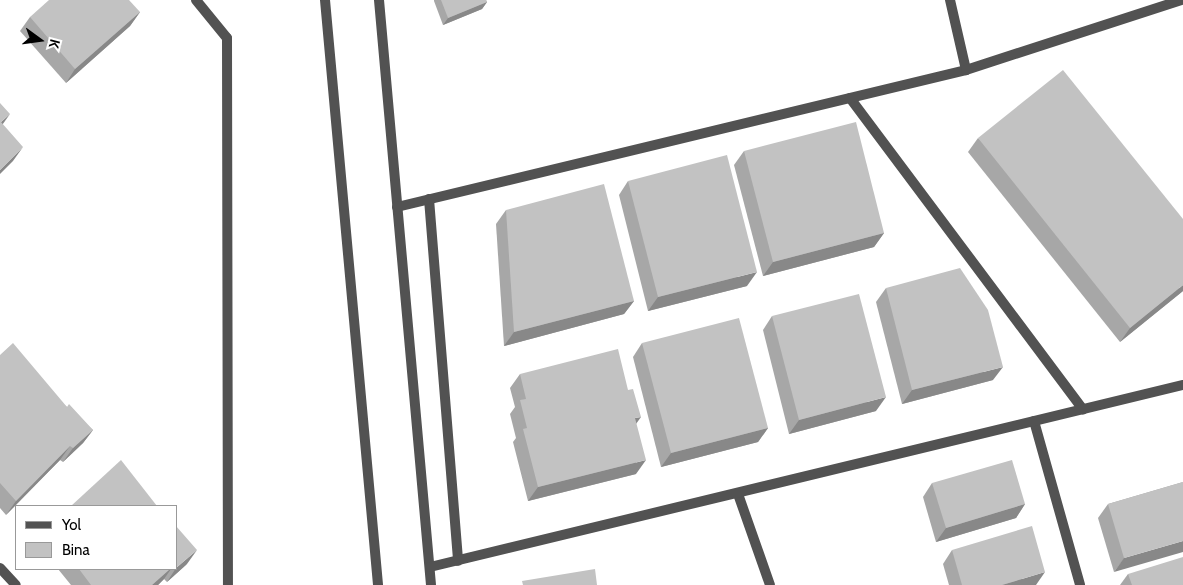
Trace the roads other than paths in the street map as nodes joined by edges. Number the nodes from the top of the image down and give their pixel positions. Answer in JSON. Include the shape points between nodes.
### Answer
{"nodes":[{"id":1,"x":196,"y":0,"type":"edge"},
{"id":2,"x":325,"y":0,"type":"edge"},
{"id":3,"x":379,"y":0,"type":"edge"},
{"id":4,"x":950,"y":0,"type":"edge"},
{"id":5,"x":1182,"y":0,"type":"edge"},
{"id":6,"x":966,"y":70,"type":"junction"},
{"id":7,"x":850,"y":98,"type":"junction"},
{"id":8,"x":429,"y":199,"type":"junction"},
{"id":9,"x":397,"y":207,"type":"junction"},
{"id":10,"x":1183,"y":385,"type":"edge"},
{"id":11,"x":1083,"y":409,"type":"junction"},
{"id":12,"x":1034,"y":421,"type":"junction"},
{"id":13,"x":738,"y":494,"type":"junction"},
{"id":14,"x":458,"y":561,"type":"junction"},
{"id":15,"x":430,"y":567,"type":"junction"},
{"id":16,"x":0,"y":568,"type":"edge"},
{"id":17,"x":16,"y":585,"type":"edge"},
{"id":18,"x":228,"y":585,"type":"edge"},
{"id":19,"x":378,"y":585,"type":"edge"},
{"id":20,"x":431,"y":585,"type":"edge"},
{"id":21,"x":770,"y":585,"type":"edge"},
{"id":22,"x":1080,"y":585,"type":"edge"}],
"edges":[{"from":1,"to":18,"type":"street","via":[[227,38]]},
{"from":2,"to":19,"type":"street"},
{"from":3,"to":9,"type":"street"},
{"from":4,"to":6,"type":"street"},
{"from":5,"to":6,"type":"street"},
{"from":6,"to":7,"type":"street"},
{"from":7,"to":8,"type":"street"},
{"from":7,"to":11,"type":"street"},
{"from":8,"to":9,"type":"street"},
{"from":8,"to":14,"type":"street"},
{"from":9,"to":15,"type":"street"},
{"from":10,"to":11,"type":"street"},
{"from":11,"to":12,"type":"street"},
{"from":12,"to":13,"type":"street"},
{"from":12,"to":22,"type":"street"},
{"from":13,"to":14,"type":"street"},
{"from":13,"to":21,"type":"street"},
{"from":14,"to":15,"type":"street"},
{"from":15,"to":20,"type":"street"},
{"from":16,"to":17,"type":"street"}]}
